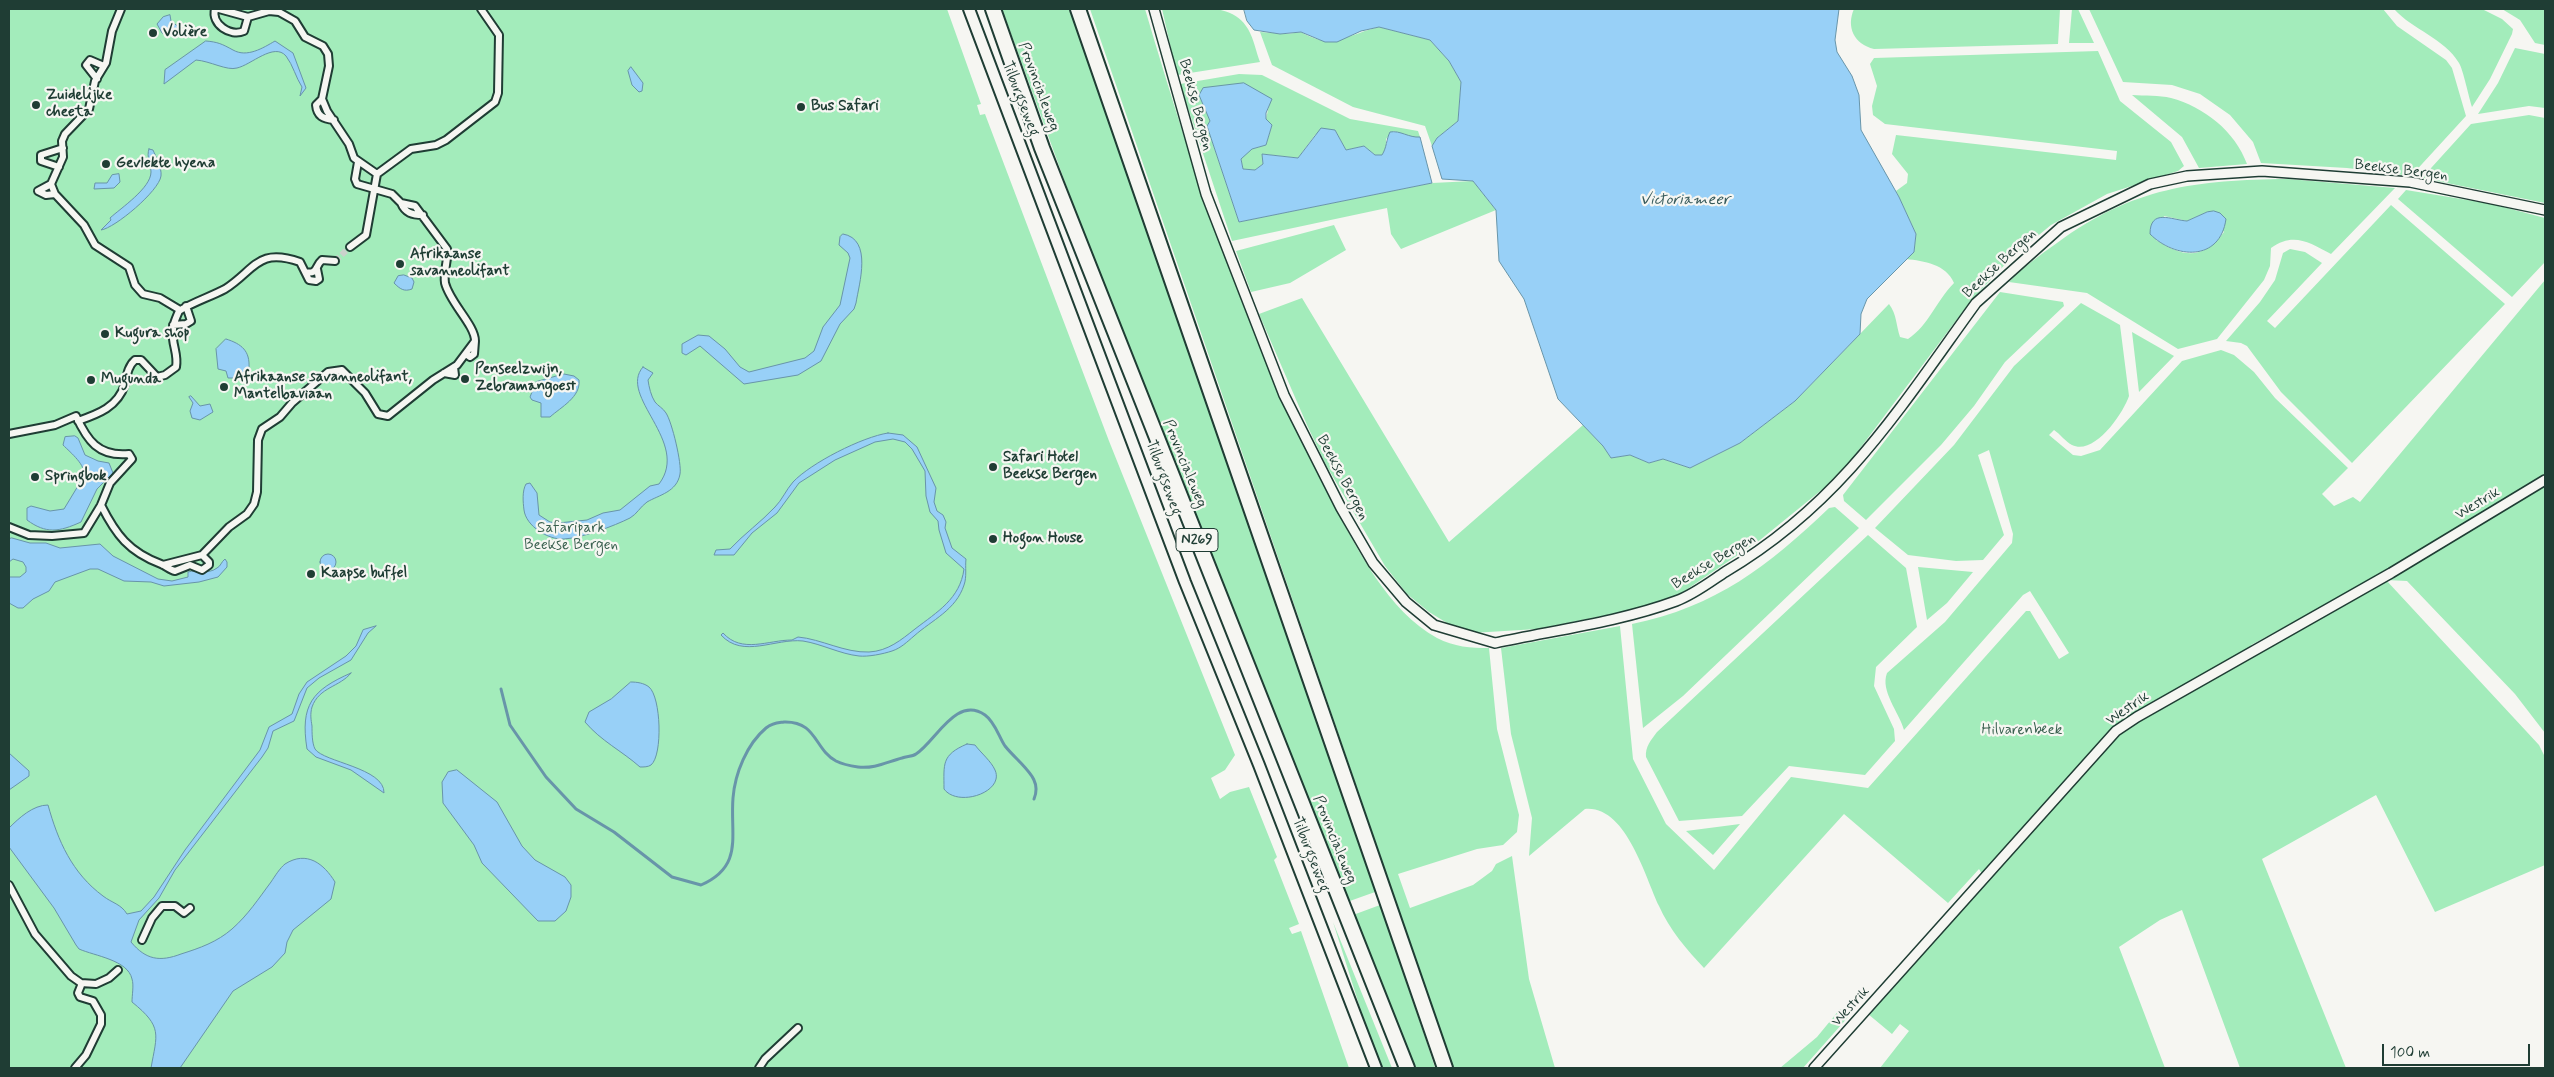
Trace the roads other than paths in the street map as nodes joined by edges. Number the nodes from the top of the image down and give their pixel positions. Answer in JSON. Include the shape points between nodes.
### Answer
{"nodes":[{"id":1,"x":121,"y":9,"type":"edge"},
{"id":2,"x":215,"y":9,"type":"edge"},
{"id":3,"x":219,"y":9,"type":"edge"},
{"id":4,"x":480,"y":9,"type":"edge"},
{"id":5,"x":969,"y":9,"type":"edge"},
{"id":6,"x":993,"y":9,"type":"edge"},
{"id":7,"x":1078,"y":9,"type":"edge"},
{"id":8,"x":1154,"y":9,"type":"edge"},
{"id":9,"x":274,"y":10,"type":"edge"},
{"id":10,"x":248,"y":17,"type":"junction"},
{"id":11,"x":104,"y":66,"type":"junction"},
{"id":12,"x":97,"y":79,"type":"junction"},
{"id":13,"x":63,"y":148,"type":"junction"},
{"id":14,"x":358,"y":162,"type":"junction"},
{"id":15,"x":59,"y":166,"type":"junction"},
{"id":16,"x":377,"y":174,"type":"junction"},
{"id":17,"x":51,"y":184,"type":"junction"},
{"id":18,"x":374,"y":189,"type":"junction"},
{"id":19,"x":55,"y":194,"type":"junction"},
{"id":20,"x":2545,"y":210,"type":"edge"},
{"id":21,"x":350,"y":247,"type":"tunnel mouth"},
{"id":22,"x":335,"y":261,"type":"tunnel mouth"},
{"id":23,"x":183,"y":308,"type":"junction"},
{"id":24,"x":173,"y":325,"type":"junction"},
{"id":25,"x":78,"y":422,"type":"junction"},
{"id":26,"x":9,"y":434,"type":"edge"},
{"id":27,"x":2545,"y":480,"type":"edge"},
{"id":28,"x":101,"y":504,"type":"junction"},
{"id":29,"x":9,"y":527,"type":"edge"},
{"id":30,"x":202,"y":555,"type":"junction"},
{"id":31,"x":163,"y":564,"type":"junction"},
{"id":32,"x":9,"y":885,"type":"edge"},
{"id":33,"x":190,"y":908,"type":"dead end"},
{"id":34,"x":142,"y":940,"type":"dead end"},
{"id":35,"x":118,"y":970,"type":"dead end"},
{"id":36,"x":82,"y":983,"type":"junction"},
{"id":37,"x":798,"y":1028,"type":"dead end"},
{"id":38,"x":76,"y":1068,"type":"edge"},
{"id":39,"x":759,"y":1068,"type":"edge"},
{"id":40,"x":1376,"y":1068,"type":"edge"},
{"id":41,"x":1407,"y":1068,"type":"edge"},
{"id":42,"x":1445,"y":1068,"type":"edge"},
{"id":43,"x":1814,"y":1068,"type":"edge"}],
"edges":[{"from":1,"to":11,"type":"street"},
{"from":2,"to":10,"type":"street","via":[[214,20],[232,32],[244,32]]},
{"from":3,"to":10,"type":"street"},
{"from":4,"to":16,"type":"street","via":[[499,35],[497,98],[441,143],[417,147]]},
{"from":5,"to":40,"type":"street","name":"Tilburgseweg","via":[[1185,582],[1264,776]]},
{"from":6,"to":41,"type":"highway","name":"Provincialeweg","number":"N269","via":[[1042,148]]},
{"from":7,"to":42,"type":"highway","name":"Provincialeweg"},
{"from":8,"to":20,"type":"street","name":"Beekse Bergen","via":[[1206,194],[1284,395],[1341,508],[1373,563],[1406,602],[1434,625],[1486,642],[1495,643],[1616,618],[1678,600],[1756,554],[1798,522],[1858,463],[1976,303],[1993,287],[2061,227],[2150,184],[2186,176],[2262,171],[2410,182]]},
{"from":9,"to":10,"type":"street"},
{"from":9,"to":14,"type":"street","via":[[295,21],[305,37],[323,46],[328,54],[329,72],[322,99]]},
{"from":11,"to":12,"type":"street"},
{"from":11,"to":12,"type":"street","via":[[90,60],[86,65]]},
{"from":12,"to":13,"type":"street","via":[[89,109],[65,134]]},
{"from":13,"to":15,"type":"street"},
{"from":13,"to":15,"type":"street","via":[[41,155],[41,161]]},
{"from":14,"to":16,"type":"street"},
{"from":14,"to":18,"type":"street","via":[[357,184]]},
{"from":15,"to":17,"type":"street"},
{"from":16,"to":18,"type":"street"},
{"from":17,"to":19,"type":"street"},
{"from":17,"to":19,"type":"street","via":[[38,191],[46,195]]},
{"from":18,"to":21,"type":"street","via":[[366,235]]},
{"from":18,"to":30,"type":"street","via":[[392,194],[401,203],[415,206],[447,249],[445,278],[451,299],[463,313],[475,341],[454,367],[392,414],[383,416],[342,370],[328,372],[262,429],[258,440],[258,492],[254,504]]},
{"from":19,"to":23,"type":"street","via":[[77,216],[95,246],[129,267],[135,285],[143,294]]},
{"from":22,"to":23,"type":"street","via":[[322,260],[311,273],[305,272],[300,262],[275,257],[263,259],[223,290]]},
{"from":23,"to":24,"type":"street"},
{"from":23,"to":24,"type":"street","via":[[191,321]]},
{"from":24,"to":25,"type":"street","via":[[178,356],[176,367],[157,377],[141,360],[135,360],[130,364],[122,392],[110,408]]},
{"from":25,"to":26,"type":"street","via":[[76,416],[72,416],[55,425]]},
{"from":25,"to":28,"type":"street","via":[[89,441],[97,447],[132,456],[110,483]]},
{"from":27,"to":43,"type":"street","name":"Westrik","via":[[2391,573],[2116,731]]},
{"from":28,"to":29,"type":"street","via":[[88,530],[81,534],[29,535]]},
{"from":28,"to":31,"type":"street","via":[[130,549],[149,561]]},
{"from":30,"to":31,"type":"street"},
{"from":30,"to":31,"type":"street","via":[[209,562],[202,570],[190,565],[175,571]]},
{"from":32,"to":36,"type":"street","via":[[35,934],[65,970]]},
{"from":33,"to":34,"type":"street","via":[[184,913],[175,906],[162,906],[152,918]]},
{"from":35,"to":36,"type":"street","via":[[96,984]]},
{"from":36,"to":38,"type":"street","via":[[78,993],[80,997],[93,1001],[102,1019],[99,1032]]},
{"from":37,"to":39,"type":"street"}]}
